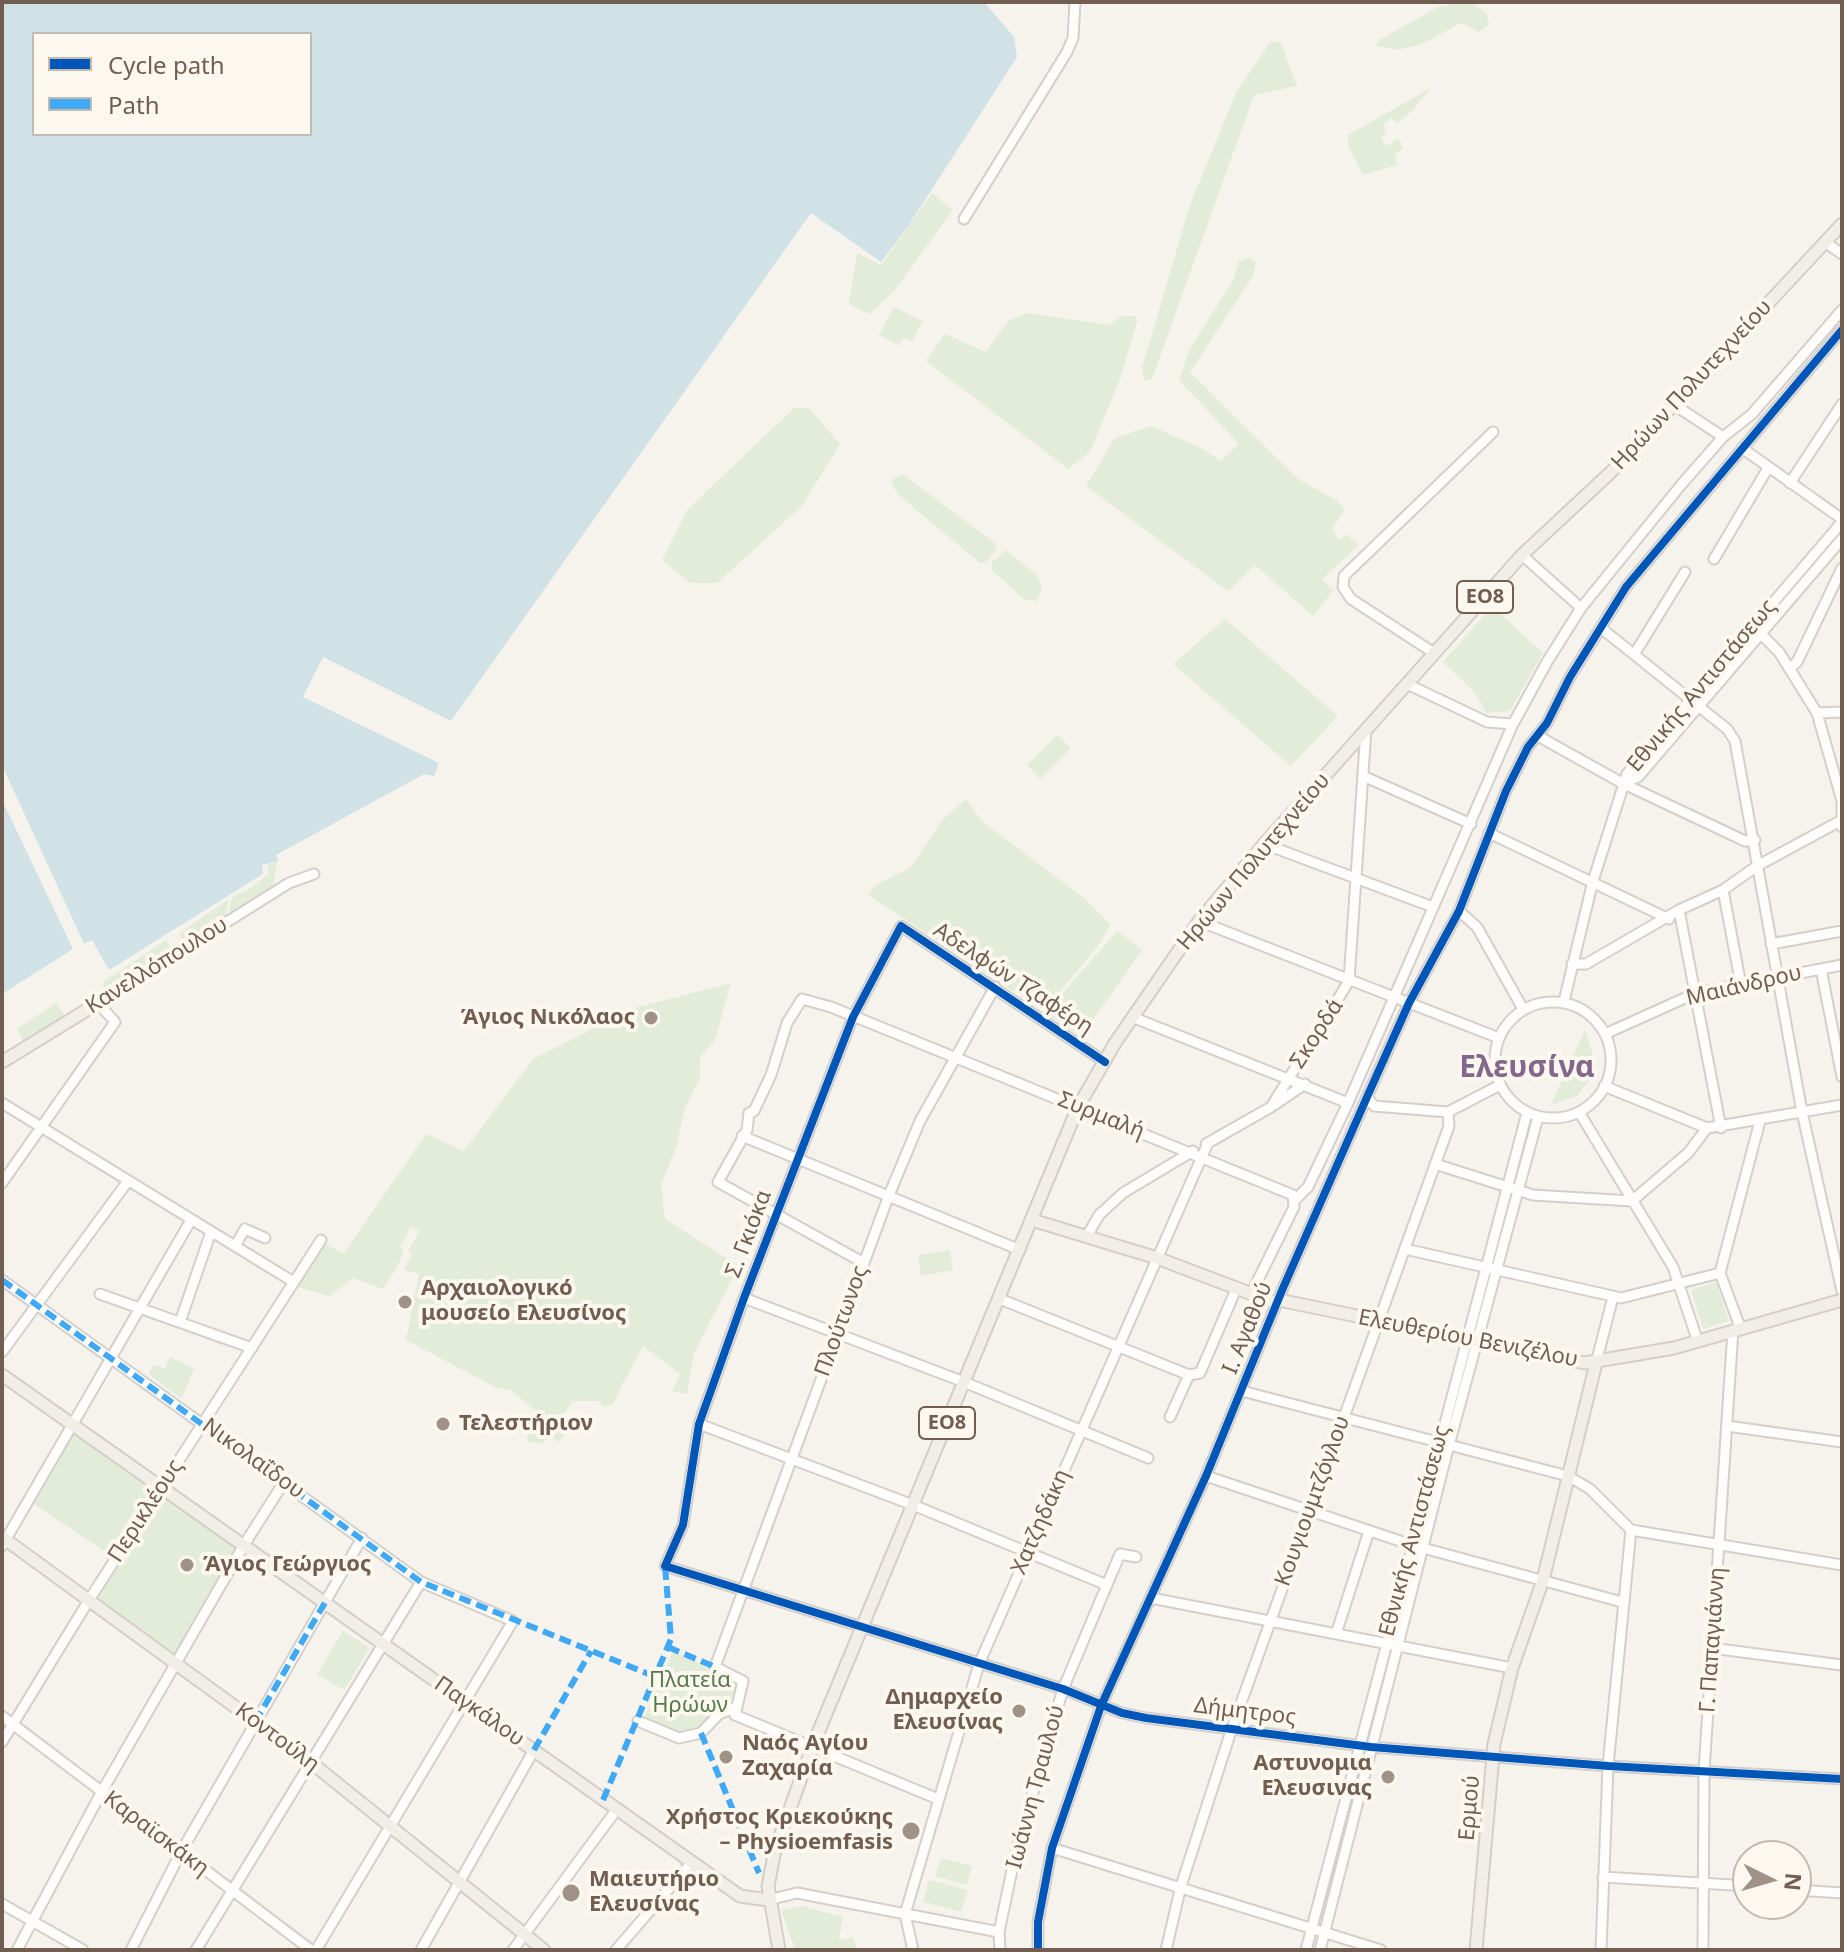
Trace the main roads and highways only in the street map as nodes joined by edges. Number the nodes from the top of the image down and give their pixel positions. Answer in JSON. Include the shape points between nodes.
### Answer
{"nodes":[{"id":1,"x":1842,"y":224,"type":"edge"},
{"id":2,"x":98,"y":1003,"type":"road end"},
{"id":3,"x":2,"y":1062,"type":"edge"},
{"id":4,"x":1032,"y":1220,"type":"junction"},
{"id":5,"x":1842,"y":1300,"type":"edge"},
{"id":6,"x":1596,"y":1363,"type":"junction"},
{"id":7,"x":2,"y":1375,"type":"edge"},
{"id":8,"x":3,"y":1540,"type":"edge"},
{"id":9,"x":768,"y":1900,"type":"junction"},
{"id":10,"x":544,"y":1950,"type":"edge"},
{"id":11,"x":779,"y":1950,"type":"edge"},
{"id":12,"x":1476,"y":1950,"type":"edge"}],
"edges":[{"from":1,"to":4,"type":"main road","name":"Ηρώων Πολυτεχνείου","number":"ΕΟ8","via":[[1611,472],[1522,555],[1199,921],[1078,1107]]},
{"from":2,"to":3,"type":"main road","name":"Κανελλόπουλου"},
{"from":4,"to":6,"type":"main road","name":"Ελευθερίου Βενιζέλου","via":[[1157,1258],[1273,1302]]},
{"from":4,"to":9,"type":"main road","name":"Ηρώων Πολυτεχνείου","number":"ΕΟ8","via":[[813,1745],[775,1850]]},
{"from":5,"to":6,"type":"main road","name":"Ελευθερίου Βενιζέλου","via":[[1698,1342]]},
{"from":6,"to":12,"type":"main road","name":"Ερμού","via":[[1543,1580],[1512,1668],[1492,1757]]},
{"from":7,"to":9,"type":"main road","name":"Παγκάλου","via":[[740,1896]]},
{"from":8,"to":10,"type":"main road","name":"Κοντούλη","via":[[308,1760]]},
{"from":9,"to":11,"type":"main road","number":"ΕΟ8"}]}
